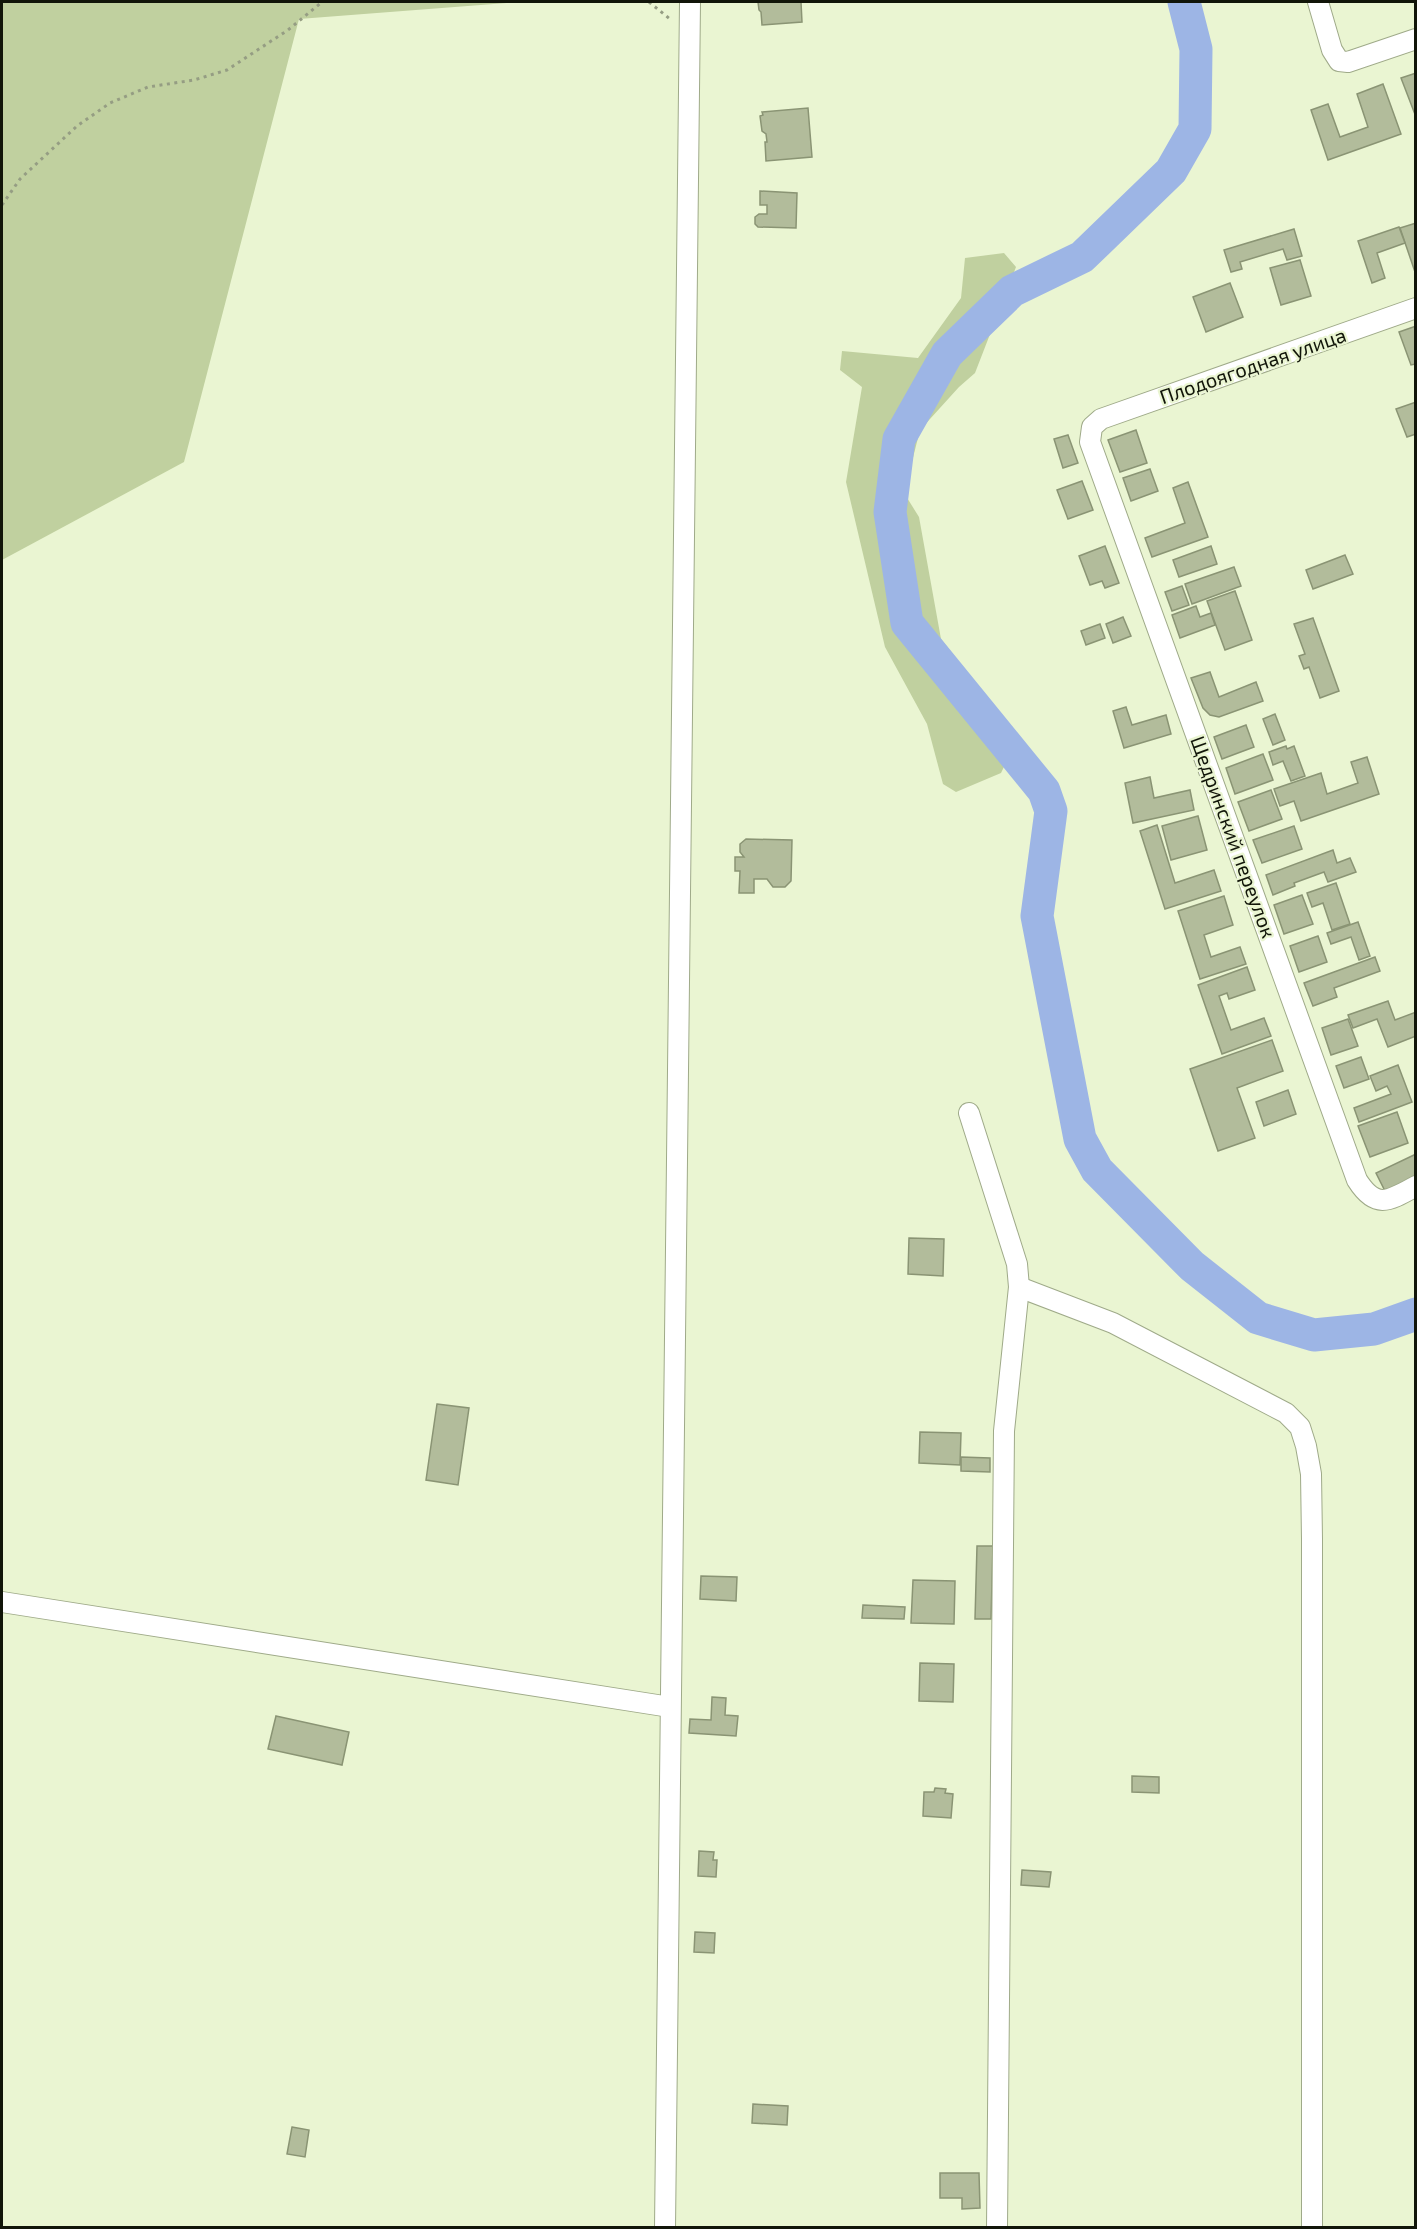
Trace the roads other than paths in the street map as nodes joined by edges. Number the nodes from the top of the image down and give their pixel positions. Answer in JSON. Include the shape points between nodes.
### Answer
{"nodes":[{"id":1,"x":690,"y":2,"type":"edge"},
{"id":2,"x":1318,"y":2,"type":"edge"},
{"id":3,"x":1416,"y":39,"type":"edge"},
{"id":4,"x":1416,"y":308,"type":"edge"},
{"id":5,"x":1092,"y":427,"type":"joint"},
{"id":6,"x":969,"y":1113,"type":"dead end"},
{"id":7,"x":1416,"y":1186,"type":"edge"},
{"id":8,"x":1020,"y":1287,"type":"junction"},
{"id":9,"x":2,"y":1602,"type":"edge"},
{"id":10,"x":670,"y":1707,"type":"junction"},
{"id":11,"x":665,"y":2228,"type":"edge"},
{"id":12,"x":997,"y":2228,"type":"edge"},
{"id":13,"x":1312,"y":2228,"type":"edge"}],
"edges":[{"from":1,"to":10,"type":"street"},
{"from":2,"to":3,"type":"street","via":[[1339,61],[1348,63]]},
{"from":4,"to":5,"type":"street","name":"Плодоягодная улица","via":[[1101,419]]},
{"from":5,"to":7,"type":"street","name":"Щедринский переулок","via":[[1090,442],[1357,1180],[1374,1199],[1385,1201]]},
{"from":6,"to":8,"type":"street","via":[[1017,1264]]},
{"from":8,"to":12,"type":"street","via":[[1004,1431]]},
{"from":8,"to":13,"type":"street","via":[[1113,1323],[1286,1413],[1300,1427],[1311,1474],[1312,1517]]},
{"from":9,"to":10,"type":"street"},
{"from":10,"to":11,"type":"street"}]}
